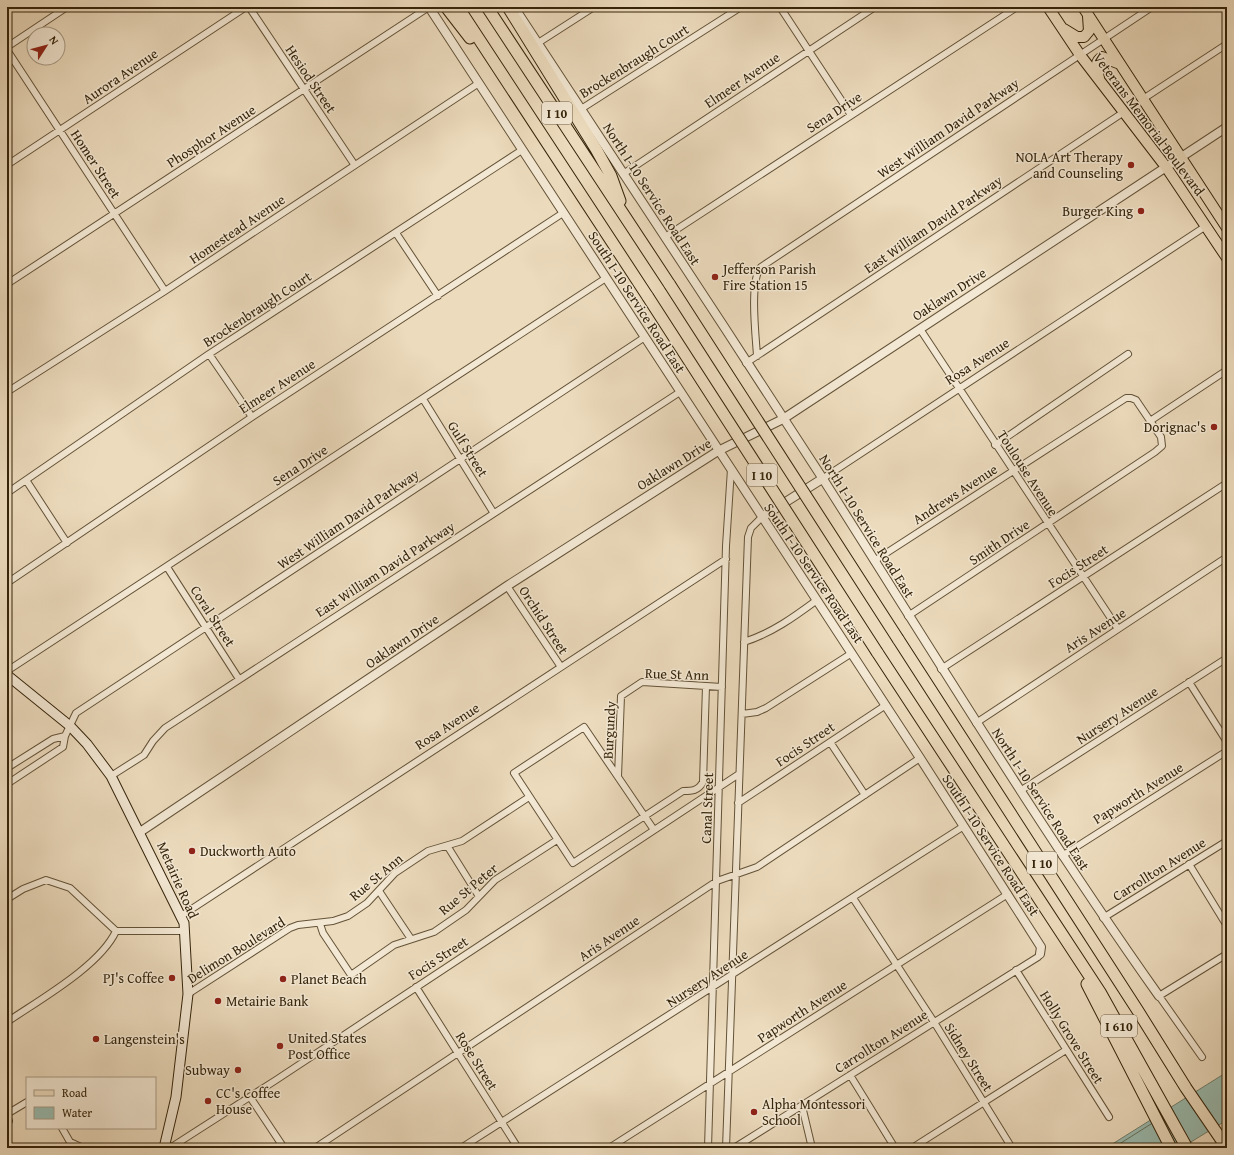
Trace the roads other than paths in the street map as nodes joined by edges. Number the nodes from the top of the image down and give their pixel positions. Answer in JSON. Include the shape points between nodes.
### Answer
{"nodes":[{"id":1,"x":67,"y":7,"type":"edge"},
{"id":2,"x":246,"y":7,"type":"edge"},
{"id":3,"x":249,"y":7,"type":"edge"},
{"id":4,"x":429,"y":7,"type":"edge"},
{"id":5,"x":446,"y":7,"type":"edge"},
{"id":6,"x":458,"y":7,"type":"edge"},
{"id":7,"x":487,"y":7,"type":"edge"},
{"id":8,"x":508,"y":7,"type":"edge"},
{"id":9,"x":514,"y":7,"type":"edge"},
{"id":10,"x":594,"y":7,"type":"edge"},
{"id":11,"x":740,"y":7,"type":"edge"},
{"id":12,"x":780,"y":7,"type":"edge"},
{"id":13,"x":875,"y":7,"type":"edge"},
{"id":14,"x":1017,"y":7,"type":"edge"},
{"id":15,"x":1048,"y":7,"type":"edge"},
{"id":16,"x":1152,"y":7,"type":"edge"},
{"id":17,"x":1086,"y":11,"type":"edge"},
{"id":18,"x":1062,"y":28,"type":"junction"},
{"id":19,"x":1104,"y":39,"type":"junction"},
{"id":20,"x":538,"y":43,"type":"junction"},
{"id":21,"x":1227,"y":44,"type":"edge"},
{"id":22,"x":7,"y":47,"type":"edge"},
{"id":23,"x":7,"y":50,"type":"edge"},
{"id":24,"x":809,"y":50,"type":"junction"},
{"id":25,"x":1080,"y":55,"type":"junction"},
{"id":26,"x":1120,"y":64,"type":"junction"},
{"id":27,"x":1099,"y":79,"type":"junction"},
{"id":28,"x":479,"y":82,"type":"junction"},
{"id":29,"x":304,"y":89,"type":"junction"},
{"id":30,"x":1144,"y":99,"type":"junction"},
{"id":31,"x":523,"y":107,"type":"junction"},
{"id":32,"x":581,"y":109,"type":"junction"},
{"id":33,"x":1124,"y":112,"type":"junction"},
{"id":34,"x":851,"y":115,"type":"junction"},
{"id":35,"x":1227,"y":127,"type":"edge"},
{"id":36,"x":60,"y":130,"type":"junction"},
{"id":37,"x":522,"y":150,"type":"junction"},
{"id":38,"x":1181,"y":157,"type":"junction"},
{"id":39,"x":354,"y":164,"type":"junction"},
{"id":40,"x":7,"y":165,"type":"edge"},
{"id":41,"x":1166,"y":167,"type":"junction"},
{"id":42,"x":623,"y":174,"type":"junction"},
{"id":43,"x":563,"y":213,"type":"junction"},
{"id":44,"x":114,"y":214,"type":"junction"},
{"id":45,"x":1223,"y":214,"type":"edge"},
{"id":46,"x":626,"y":218,"type":"junction"},
{"id":47,"x":1206,"y":226,"type":"junction"},
{"id":48,"x":1227,"y":228,"type":"edge"},
{"id":49,"x":396,"y":233,"type":"junction"},
{"id":50,"x":665,"y":237,"type":"junction"},
{"id":51,"x":1227,"y":258,"type":"edge"},
{"id":52,"x":606,"y":278,"type":"junction"},
{"id":53,"x":7,"y":284,"type":"edge"},
{"id":54,"x":165,"y":291,"type":"junction"},
{"id":55,"x":438,"y":296,"type":"junction"},
{"id":56,"x":920,"y":330,"type":"junction"},
{"id":57,"x":644,"y":337,"type":"junction"},
{"id":58,"x":209,"y":354,"type":"junction"},
{"id":59,"x":1128,"y":354,"type":"dead end"},
{"id":60,"x":757,"y":356,"type":"junction"},
{"id":61,"x":746,"y":363,"type":"junction"},
{"id":62,"x":1227,"y":370,"type":"edge"},
{"id":63,"x":958,"y":388,"type":"junction"},
{"id":64,"x":7,"y":392,"type":"edge"},
{"id":65,"x":680,"y":392,"type":"junction"},
{"id":66,"x":423,"y":399,"type":"junction"},
{"id":67,"x":252,"y":417,"type":"junction"},
{"id":68,"x":783,"y":419,"type":"junction"},
{"id":69,"x":1150,"y":421,"type":"junction"},
{"id":70,"x":995,"y":444,"type":"junction"},
{"id":71,"x":718,"y":451,"type":"junction"},
{"id":72,"x":460,"y":459,"type":"junction"},
{"id":73,"x":730,"y":469,"type":"junction"},
{"id":74,"x":1012,"y":471,"type":"junction"},
{"id":75,"x":822,"y":479,"type":"junction"},
{"id":76,"x":26,"y":480,"type":"junction"},
{"id":77,"x":1227,"y":483,"type":"edge"},
{"id":78,"x":7,"y":493,"type":"edge"},
{"id":79,"x":493,"y":512,"type":"junction"},
{"id":80,"x":762,"y":517,"type":"junction"},
{"id":81,"x":1047,"y":525,"type":"junction"},
{"id":82,"x":67,"y":543,"type":"junction"},
{"id":83,"x":1227,"y":557,"type":"edge"},
{"id":84,"x":726,"y":559,"type":"junction"},
{"id":85,"x":874,"y":561,"type":"junction"},
{"id":86,"x":167,"y":567,"type":"junction"},
{"id":87,"x":1084,"y":577,"type":"junction"},
{"id":88,"x":7,"y":583,"type":"edge"},
{"id":89,"x":507,"y":586,"type":"junction"},
{"id":90,"x":817,"y":600,"type":"junction"},
{"id":91,"x":908,"y":616,"type":"junction"},
{"id":92,"x":206,"y":628,"type":"junction"},
{"id":93,"x":1118,"y":629,"type":"junction"},
{"id":94,"x":744,"y":642,"type":"junction"},
{"id":95,"x":852,"y":653,"type":"junction"},
{"id":96,"x":1227,"y":658,"type":"edge"},
{"id":97,"x":560,"y":667,"type":"junction"},
{"id":98,"x":941,"y":669,"type":"junction"},
{"id":99,"x":7,"y":671,"type":"edge"},
{"id":100,"x":7,"y":675,"type":"edge"},
{"id":101,"x":239,"y":679,"type":"junction"},
{"id":102,"x":1189,"y":682,"type":"junction"},
{"id":103,"x":706,"y":686,"type":"junction"},
{"id":104,"x":722,"y":687,"type":"junction"},
{"id":105,"x":632,"y":688,"type":"joint"},
{"id":106,"x":886,"y":705,"type":"junction"},
{"id":107,"x":742,"y":714,"type":"junction"},
{"id":108,"x":976,"y":722,"type":"junction"},
{"id":109,"x":70,"y":726,"type":"junction"},
{"id":110,"x":65,"y":736,"type":"junction"},
{"id":111,"x":830,"y":742,"type":"junction"},
{"id":112,"x":1227,"y":742,"type":"edge"},
{"id":113,"x":1227,"y":751,"type":"edge"},
{"id":114,"x":920,"y":758,"type":"junction"},
{"id":115,"x":7,"y":768,"type":"edge"},
{"id":116,"x":739,"y":774,"type":"junction"},
{"id":117,"x":111,"y":776,"type":"junction"},
{"id":118,"x":618,"y":777,"type":"junction"},
{"id":119,"x":7,"y":784,"type":"edge"},
{"id":120,"x":719,"y":787,"type":"junction"},
{"id":121,"x":1020,"y":791,"type":"junction"},
{"id":122,"x":865,"y":795,"type":"junction"},
{"id":123,"x":529,"y":796,"type":"junction"},
{"id":124,"x":738,"y":803,"type":"junction"},
{"id":125,"x":644,"y":816,"type":"junction"},
{"id":126,"x":964,"y":826,"type":"junction"},
{"id":127,"x":654,"y":830,"type":"junction"},
{"id":128,"x":140,"y":832,"type":"junction"},
{"id":129,"x":557,"y":840,"type":"junction"},
{"id":130,"x":1227,"y":841,"type":"edge"},
{"id":131,"x":448,"y":847,"type":"junction"},
{"id":132,"x":1062,"y":856,"type":"junction"},
{"id":133,"x":1189,"y":864,"type":"junction"},
{"id":134,"x":735,"y":875,"type":"junction"},
{"id":135,"x":717,"y":881,"type":"junction"},
{"id":136,"x":379,"y":891,"type":"junction"},
{"id":137,"x":1008,"y":894,"type":"junction"},
{"id":138,"x":478,"y":895,"type":"junction"},
{"id":139,"x":853,"y":898,"type":"junction"},
{"id":140,"x":7,"y":899,"type":"edge"},
{"id":141,"x":181,"y":916,"type":"junction"},
{"id":142,"x":1103,"y":918,"type":"junction"},
{"id":143,"x":320,"y":924,"type":"junction"},
{"id":144,"x":1227,"y":926,"type":"edge"},
{"id":145,"x":116,"y":931,"type":"junction"},
{"id":146,"x":185,"y":931,"type":"junction"},
{"id":147,"x":411,"y":940,"type":"junction"},
{"id":148,"x":1073,"y":952,"type":"junction"},
{"id":149,"x":1040,"y":954,"type":"joint"},
{"id":150,"x":1227,"y":954,"type":"edge"},
{"id":151,"x":897,"y":965,"type":"junction"},
{"id":152,"x":1016,"y":970,"type":"junction"},
{"id":153,"x":732,"y":976,"type":"junction"},
{"id":154,"x":416,"y":987,"type":"junction"},
{"id":155,"x":713,"y":988,"type":"junction"},
{"id":156,"x":188,"y":994,"type":"junction"},
{"id":157,"x":1159,"y":996,"type":"junction"},
{"id":158,"x":7,"y":1022,"type":"edge"},
{"id":159,"x":934,"y":1022,"type":"junction"},
{"id":160,"x":1066,"y":1050,"type":"junction"},
{"id":161,"x":458,"y":1053,"type":"junction"},
{"id":162,"x":1202,"y":1057,"type":"dead end"},
{"id":163,"x":729,"y":1072,"type":"junction"},
{"id":164,"x":850,"y":1076,"type":"junction"},
{"id":165,"x":710,"y":1084,"type":"junction"},
{"id":166,"x":250,"y":1097,"type":"junction"},
{"id":167,"x":983,"y":1102,"type":"junction"},
{"id":168,"x":26,"y":1103,"type":"edge"},
{"id":169,"x":802,"y":1106,"type":"junction"},
{"id":170,"x":7,"y":1114,"type":"edge"},
{"id":171,"x":1109,"y":1117,"type":"dead end"},
{"id":172,"x":502,"y":1123,"type":"junction"},
{"id":173,"x":7,"y":1125,"type":"edge"},
{"id":174,"x":63,"y":1129,"type":"edge"},
{"id":175,"x":81,"y":1148,"type":"edge"},
{"id":176,"x":164,"y":1148,"type":"edge"},
{"id":177,"x":170,"y":1148,"type":"edge"},
{"id":178,"x":284,"y":1148,"type":"edge"},
{"id":179,"x":315,"y":1148,"type":"edge"},
{"id":180,"x":461,"y":1148,"type":"edge"},
{"id":181,"x":518,"y":1148,"type":"edge"},
{"id":182,"x":609,"y":1148,"type":"edge"},
{"id":183,"x":708,"y":1148,"type":"edge"},
{"id":184,"x":726,"y":1148,"type":"edge"},
{"id":185,"x":734,"y":1148,"type":"edge"},
{"id":186,"x":812,"y":1148,"type":"edge"},
{"id":187,"x":895,"y":1148,"type":"edge"},
{"id":188,"x":912,"y":1148,"type":"edge"},
{"id":189,"x":1012,"y":1148,"type":"edge"},
{"id":190,"x":1171,"y":1148,"type":"edge"},
{"id":191,"x":1187,"y":1148,"type":"edge"},
{"id":192,"x":1227,"y":1148,"type":"edge"}],
"edges":[{"from":1,"to":22,"type":"street"},
{"from":2,"to":36,"type":"street","name":"Aurora Avenue"},
{"from":3,"to":29,"type":"street","name":"Hesiod Street"},
{"from":4,"to":28,"type":"street","name":"South I-10 Service Road East"},
{"from":4,"to":29,"type":"street","name":"Phosphor Avenue"},
{"from":5,"to":31,"type":"highway"},
{"from":6,"to":31,"type":"highway","number":"I 10"},
{"from":7,"to":46,"type":"highway","number":"I 10"},
{"from":8,"to":46,"type":"highway","via":[[611,176]]},
{"from":9,"to":20,"type":"street","name":"North I-10 Service Road East"},
{"from":10,"to":20,"type":"street"},
{"from":11,"to":32,"type":"street","name":"Brockenbraugh Court"},
{"from":12,"to":24,"type":"street"},
{"from":13,"to":24,"type":"street","name":"Elmeer Avenue"},
{"from":14,"to":34,"type":"street","name":"Sena Drive"},
{"from":15,"to":18,"type":"main road","name":"Veterans Memorial Boulevard"},
{"from":16,"to":19,"type":"street","name":"West William David Parkway"},
{"from":17,"to":18,"type":"main road","via":[[1089,31],[1084,37],[1077,37]]},
{"from":17,"to":19,"type":"main road","name":"Veterans Memorial Boulevard"},
{"from":18,"to":25,"type":"main road","name":"Veterans Memorial Boulevard"},
{"from":19,"to":25,"type":"street","name":"West William David Parkway"},
{"from":19,"to":26,"type":"main road","name":"Veterans Memorial Boulevard"},
{"from":20,"to":32,"type":"street","name":"North I-10 Service Road East"},
{"from":21,"to":30,"type":"street"},
{"from":23,"to":36,"type":"street","name":"Homer Street"},
{"from":24,"to":34,"type":"street"},
{"from":24,"to":42,"type":"street","name":"Elmeer Avenue"},
{"from":25,"to":27,"type":"main road","name":"Veterans Memorial Boulevard"},
{"from":25,"to":60,"type":"street","name":"West William David Parkway","via":[[758,270],[754,305]]},
{"from":26,"to":27,"type":"main road","via":[[1102,57],[1096,64]]},
{"from":26,"to":30,"type":"main road","name":"Veterans Memorial Boulevard"},
{"from":27,"to":33,"type":"main road","name":"Veterans Memorial Boulevard"},
{"from":28,"to":37,"type":"street","name":"South I-10 Service Road East"},
{"from":28,"to":39,"type":"street","name":"Homestead Avenue"},
{"from":29,"to":39,"type":"street","name":"Hesiod Street"},
{"from":29,"to":44,"type":"street","name":"Phosphor Avenue"},
{"from":30,"to":38,"type":"main road","name":"Veterans Memorial Boulevard"},
{"from":31,"to":148,"type":"highway","number":"I 10","bridge":true},
{"from":32,"to":42,"type":"street","name":"North I-10 Service Road East"},
{"from":33,"to":41,"type":"main road","name":"Veterans Memorial Boulevard"},
{"from":33,"to":60,"type":"street","name":"East William David Parkway"},
{"from":34,"to":50,"type":"street","name":"Sena Drive"},
{"from":35,"to":38,"type":"street","name":"Oaklawn Drive"},
{"from":36,"to":40,"type":"street","name":"Aurora Avenue"},
{"from":36,"to":44,"type":"street","name":"Homer Street"},
{"from":37,"to":43,"type":"street","name":"South I-10 Service Road East"},
{"from":37,"to":49,"type":"street","name":"Brockenbraugh Court"},
{"from":38,"to":41,"type":"street","name":"Oaklawn Drive"},
{"from":38,"to":45,"type":"main road","name":"Veterans Memorial Boulevard"},
{"from":39,"to":54,"type":"street","name":"Homestead Avenue"},
{"from":41,"to":47,"type":"main road","name":"Veterans Memorial Boulevard"},
{"from":41,"to":56,"type":"street","name":"Oaklawn Drive"},
{"from":42,"to":50,"type":"street","name":"North I-10 Service Road East"},
{"from":43,"to":52,"type":"street","name":"South I-10 Service Road East"},
{"from":43,"to":55,"type":"street","name":"Elmeer Avenue"},
{"from":44,"to":53,"type":"street","name":"Phosphor Avenue"},
{"from":44,"to":54,"type":"street","name":"Homer Street"},
{"from":45,"to":48,"type":"main road","name":"Veterans Memorial Boulevard"},
{"from":46,"to":192,"type":"highway","number":"I 10","bridge":true},
{"from":47,"to":51,"type":"main road","name":"Veterans Memorial Boulevard"},
{"from":47,"to":63,"type":"street","name":"Rosa Avenue"},
{"from":49,"to":55,"type":"street"},
{"from":49,"to":58,"type":"street","name":"Brockenbraugh Court"},
{"from":50,"to":61,"type":"street","name":"North I-10 Service Road East"},
{"from":52,"to":57,"type":"street","name":"South I-10 Service Road East"},
{"from":52,"to":66,"type":"street","name":"Sena Drive"},
{"from":54,"to":64,"type":"street","name":"Homestead Avenue"},
{"from":55,"to":67,"type":"street","name":"Elmeer Avenue"},
{"from":56,"to":63,"type":"street","name":"Toulouse Avenue"},
{"from":56,"to":68,"type":"street","name":"Oaklawn Drive"},
{"from":57,"to":65,"type":"street","name":"South I-10 Service Road East"},
{"from":57,"to":72,"type":"street","name":"West William David Parkway"},
{"from":58,"to":67,"type":"street"},
{"from":58,"to":76,"type":"street","name":"Brockenbraugh Court"},
{"from":59,"to":70,"type":"street"},
{"from":60,"to":61,"type":"street"},
{"from":61,"to":68,"type":"street","name":"North I-10 Service Road East"},
{"from":62,"to":69,"type":"street"},
{"from":63,"to":70,"type":"street","name":"Toulouse Avenue"},
{"from":63,"to":75,"type":"street","name":"Rosa Avenue"},
{"from":65,"to":71,"type":"street","name":"South I-10 Service Road East"},
{"from":65,"to":79,"type":"street","name":"East William David Parkway"},
{"from":66,"to":72,"type":"street","name":"Gulf Street"},
{"from":66,"to":86,"type":"street","name":"Sena Drive"},
{"from":67,"to":82,"type":"street","name":"Elmeer Avenue"},
{"from":68,"to":71,"type":"street","name":"Oaklawn Drive"},
{"from":68,"to":75,"type":"street","name":"North I-10 Service Road East"},
{"from":69,"to":74,"type":"street","name":"Andrews Avenue","via":[[1136,400],[1126,398]]},
{"from":69,"to":81,"type":"street","name":"Smith Drive","via":[[1161,437],[1162,446]]},
{"from":70,"to":74,"type":"street","name":"Toulouse Avenue"},
{"from":71,"to":73,"type":"street","name":"South I-10 Service Road East"},
{"from":71,"to":89,"type":"street","name":"Oaklawn Drive"},
{"from":72,"to":79,"type":"street","name":"Gulf Street"},
{"from":72,"to":92,"type":"street","name":"West William David Parkway"},
{"from":73,"to":80,"type":"street","name":"South I-10 Service Road East"},
{"from":73,"to":84,"type":"street","name":"Canal Street"},
{"from":74,"to":81,"type":"street","name":"Toulouse Avenue"},
{"from":74,"to":85,"type":"street","name":"Andrews Avenue"},
{"from":75,"to":80,"type":"street","name":"Rosa Avenue"},
{"from":75,"to":85,"type":"street","name":"North I-10 Service Road East"},
{"from":76,"to":78,"type":"street","name":"Brockenbraugh Court"},
{"from":76,"to":82,"type":"street"},
{"from":77,"to":87,"type":"street","name":"Focis Street"},
{"from":79,"to":101,"type":"street","name":"East William David Parkway"},
{"from":80,"to":90,"type":"street","name":"South I-10 Service Road East"},
{"from":80,"to":94,"type":"street","via":[[751,528],[748,537]]},
{"from":81,"to":87,"type":"street","name":"Toulouse Avenue"},
{"from":81,"to":91,"type":"street","name":"Smith Drive"},
{"from":82,"to":88,"type":"street","name":"Elmeer Avenue"},
{"from":83,"to":93,"type":"street","name":"Aris Avenue"},
{"from":84,"to":97,"type":"street","name":"Rosa Avenue"},
{"from":84,"to":104,"type":"street","name":"Canal Street"},
{"from":85,"to":91,"type":"street","name":"North I-10 Service Road East"},
{"from":86,"to":92,"type":"street","name":"Coral Street"},
{"from":86,"to":99,"type":"street","name":"Sena Drive"},
{"from":87,"to":93,"type":"street","name":"Toulouse Avenue"},
{"from":87,"to":98,"type":"street","name":"Focis Street"},
{"from":89,"to":97,"type":"street","name":"Orchid Street"},
{"from":89,"to":128,"type":"street","name":"Oaklawn Drive"},
{"from":90,"to":94,"type":"street","via":[[779,628],[762,637]]},
{"from":90,"to":95,"type":"street","name":"South I-10 Service Road East"},
{"from":91,"to":98,"type":"street","name":"North I-10 Service Road East"},
{"from":92,"to":101,"type":"street","name":"Coral Street"},
{"from":92,"to":109,"type":"street","name":"West William David Parkway","via":[[76,713]]},
{"from":93,"to":108,"type":"street","name":"Aris Avenue"},
{"from":94,"to":107,"type":"street"},
{"from":95,"to":106,"type":"street","name":"South I-10 Service Road East"},
{"from":95,"to":107,"type":"street","via":[[766,708]]},
{"from":96,"to":102,"type":"street","name":"Nursery Avenue"},
{"from":97,"to":141,"type":"street","name":"Rosa Avenue"},
{"from":98,"to":108,"type":"street","name":"North I-10 Service Road East"},
{"from":100,"to":109,"type":"main road","name":"Metairie Road"},
{"from":101,"to":117,"type":"street","name":"East William David Parkway","via":[[165,728],[152,741],[144,755]]},
{"from":102,"to":112,"type":"street"},
{"from":102,"to":121,"type":"street","name":"Nursery Avenue"},
{"from":103,"to":104,"type":"street","name":"Rue St Ann"},
{"from":103,"to":105,"type":"street","name":"Rue St Ann","via":[[642,682]]},
{"from":103,"to":125,"type":"street","via":[[703,782],[697,789],[683,791]]},
{"from":104,"to":120,"type":"street","name":"Canal Street"},
{"from":105,"to":118,"type":"street","name":"Burgundy","via":[[621,696]]},
{"from":106,"to":111,"type":"street","name":"Focis Street"},
{"from":106,"to":114,"type":"street","name":"South I-10 Service Road East"},
{"from":107,"to":116,"type":"street"},
{"from":108,"to":121,"type":"street","name":"North I-10 Service Road East"},
{"from":109,"to":110,"type":"street","name":"West William David Parkway"},
{"from":109,"to":117,"type":"main road","name":"Metairie Road"},
{"from":110,"to":115,"type":"street","via":[[53,739]]},
{"from":110,"to":119,"type":"street","name":"West William David Parkway","via":[[65,742],[59,750]]},
{"from":111,"to":122,"type":"street"},
{"from":111,"to":124,"type":"street","name":"Focis Street"},
{"from":113,"to":132,"type":"street","name":"Papworth Avenue"},
{"from":114,"to":122,"type":"street","name":"Aris Avenue"},
{"from":114,"to":126,"type":"street","name":"South I-10 Service Road East"},
{"from":116,"to":120,"type":"street","name":"Focis Street"},
{"from":116,"to":124,"type":"street"},
{"from":117,"to":128,"type":"main road","name":"Metairie Road"},
{"from":118,"to":123,"type":"street","name":"Burgundy","via":[[584,727],[514,773]]},
{"from":118,"to":125,"type":"street","name":"Burgundy"},
{"from":120,"to":127,"type":"street","name":"Focis Street"},
{"from":120,"to":135,"type":"street","name":"Canal Street"},
{"from":121,"to":132,"type":"street","name":"North I-10 Service Road East"},
{"from":122,"to":134,"type":"street","name":"Aris Avenue","via":[[757,867]]},
{"from":123,"to":129,"type":"street"},
{"from":123,"to":131,"type":"street","name":"Rue St Ann","via":[[467,838]]},
{"from":124,"to":134,"type":"street"},
{"from":125,"to":127,"type":"street","name":"Burgundy"},
{"from":125,"to":129,"type":"street","via":[[573,863]]},
{"from":126,"to":137,"type":"street","name":"South I-10 Service Road East"},
{"from":126,"to":139,"type":"street","name":"Nursery Avenue"},
{"from":127,"to":154,"type":"street","name":"Focis Street"},
{"from":128,"to":141,"type":"main road","name":"Metairie Road"},
{"from":129,"to":138,"type":"street","name":"Rue St Peter","via":[[495,880]]},
{"from":130,"to":133,"type":"street","name":"Carrollton Avenue"},
{"from":131,"to":136,"type":"street","name":"Rue St Ann","via":[[428,851],[395,873]]},
{"from":131,"to":138,"type":"street"},
{"from":132,"to":142,"type":"street","name":"North I-10 Service Road East"},
{"from":133,"to":142,"type":"street","name":"Carrollton Avenue"},
{"from":133,"to":144,"type":"street"},
{"from":134,"to":135,"type":"street","name":"Aris Avenue"},
{"from":134,"to":153,"type":"street"},
{"from":135,"to":155,"type":"street","name":"Canal Street"},
{"from":135,"to":161,"type":"street","name":"Aris Avenue"},
{"from":136,"to":143,"type":"street","name":"Rue St Ann","via":[[348,916]]},
{"from":136,"to":147,"type":"street"},
{"from":137,"to":149,"type":"street","name":"South I-10 Service Road East","via":[[1041,948]]},
{"from":137,"to":151,"type":"street","name":"Papworth Avenue"},
{"from":138,"to":147,"type":"street","name":"Rue St Peter","via":[[466,910],[434,932]]},
{"from":139,"to":151,"type":"street","name":"Sidney Street"},
{"from":139,"to":153,"type":"street","name":"Nursery Avenue"},
{"from":140,"to":145,"type":"street","via":[[46,880],[70,888]]},
{"from":141,"to":146,"type":"main road","name":"Metairie Road"},
{"from":142,"to":157,"type":"street","name":"North I-10 Service Road East"},
{"from":143,"to":147,"type":"street","name":"Rue St Peter","via":[[323,933],[351,974],[394,946]]},
{"from":143,"to":156,"type":"street","name":"Delimon Boulevard","via":[[290,928]]},
{"from":145,"to":146,"type":"street"},
{"from":145,"to":158,"type":"street","via":[[96,957]]},
{"from":146,"to":156,"type":"main road","name":"Metairie Road"},
{"from":148,"to":190,"type":"highway","number":"I 10"},
{"from":148,"to":191,"type":"highway","number":"I 610","via":[[1100,992]]},
{"from":149,"to":152,"type":"street","name":"Carrollton Avenue"},
{"from":150,"to":157,"type":"street"},
{"from":151,"to":159,"type":"street","name":"Sidney Street"},
{"from":151,"to":163,"type":"street","name":"Papworth Avenue"},
{"from":152,"to":159,"type":"street","name":"Carrollton Avenue"},
{"from":152,"to":160,"type":"street","name":"Holly Grove Street"},
{"from":153,"to":155,"type":"street","name":"Nursery Avenue"},
{"from":153,"to":163,"type":"street"},
{"from":154,"to":161,"type":"street","name":"Rose Street"},
{"from":154,"to":166,"type":"street","name":"Focis Street"},
{"from":155,"to":165,"type":"street","name":"Canal Street"},
{"from":155,"to":172,"type":"street","name":"Nursery Avenue"},
{"from":156,"to":176,"type":"main road","name":"Metairie Road","via":[[176,1097]]},
{"from":157,"to":162,"type":"street","name":"North I-10 Service Road East"},
{"from":159,"to":164,"type":"street","name":"Carrollton Avenue"},
{"from":159,"to":167,"type":"street","name":"Sidney Street"},
{"from":160,"to":167,"type":"street"},
{"from":160,"to":171,"type":"street","name":"Holly Grove Street"},
{"from":161,"to":172,"type":"street","name":"Rose Street"},
{"from":161,"to":179,"type":"street","name":"Aris Avenue"},
{"from":163,"to":165,"type":"street","name":"Papworth Avenue"},
{"from":163,"to":184,"type":"street"},
{"from":164,"to":169,"type":"street","name":"Carrollton Avenue"},
{"from":164,"to":187,"type":"street"},
{"from":165,"to":182,"type":"street","name":"Papworth Avenue"},
{"from":165,"to":183,"type":"street","name":"Canal Street"},
{"from":166,"to":177,"type":"street","name":"Focis Street"},
{"from":166,"to":178,"type":"street"},
{"from":167,"to":188,"type":"street"},
{"from":167,"to":189,"type":"street","name":"Sidney Street"},
{"from":168,"to":170,"type":"street"},
{"from":169,"to":185,"type":"street","name":"Carrollton Avenue"},
{"from":169,"to":186,"type":"street"},
{"from":170,"to":173,"type":"street"},
{"from":172,"to":180,"type":"street","name":"Nursery Avenue"},
{"from":172,"to":181,"type":"street","name":"Rose Street"},
{"from":174,"to":175,"type":"street","via":[[70,1142]]}]}
